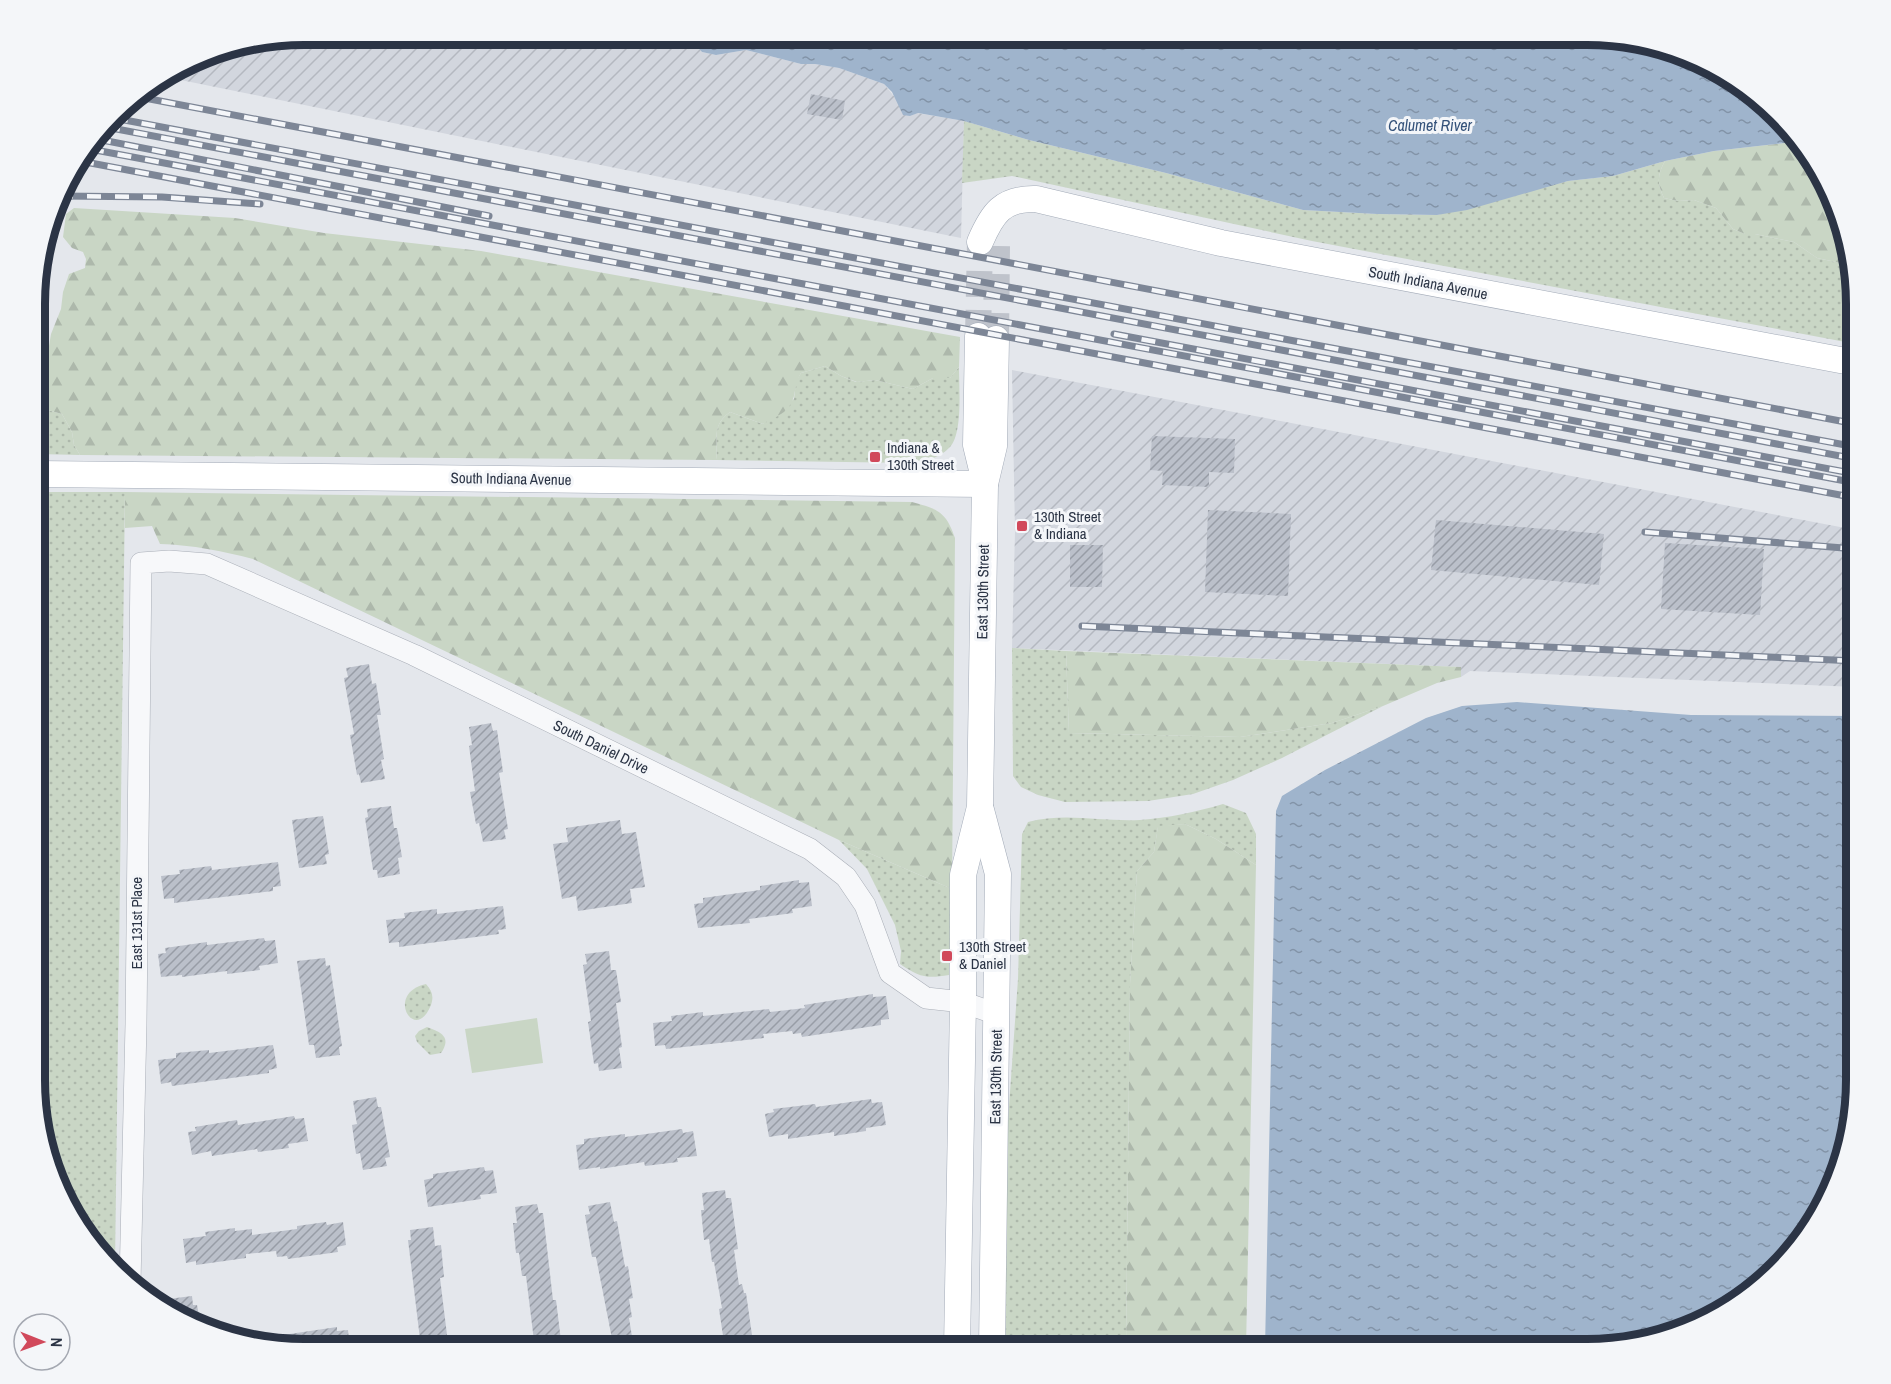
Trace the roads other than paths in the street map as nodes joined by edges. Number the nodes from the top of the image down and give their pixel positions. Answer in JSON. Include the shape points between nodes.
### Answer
{"nodes":[{"id":1,"x":989,"y":244,"type":"tunnel mouth"},
{"id":2,"x":987,"y":338,"type":"tunnel mouth"},
{"id":3,"x":1846,"y":361,"type":"edge"},
{"id":4,"x":45,"y":474,"type":"edge"},
{"id":5,"x":985,"y":484,"type":"junction"},
{"id":6,"x":141,"y":563,"type":"joint"},
{"id":7,"x":980,"y":807,"type":"junction"},
{"id":8,"x":963,"y":1002,"type":"junction"},
{"id":9,"x":996,"y":1014,"type":"junction"},
{"id":10,"x":130,"y":1272,"type":"edge"},
{"id":11,"x":957,"y":1339,"type":"edge"},
{"id":12,"x":992,"y":1339,"type":"edge"}],
"edges":[{"from":1,"to":3,"type":"main road","name":"South Indiana Avenue","via":[[989,220],[1012,201],[1036,199],[1221,243]]},
{"from":2,"to":5,"type":"main road","name":"East 130th Street","via":[[976,446]]},
{"from":4,"to":5,"type":"main road","name":"South Indiana Avenue"},
{"from":5,"to":7,"type":"main road","name":"East 130th Street"},
{"from":6,"to":8,"type":"street","name":"South Daniel Drive","via":[[207,564],[414,655],[810,849],[846,877],[865,905],[890,973],[926,998]]},
{"from":6,"to":10,"type":"street","name":"East 131st Place"},
{"from":7,"to":8,"type":"main road","name":"East 130th Street","via":[[963,874]]},
{"from":7,"to":9,"type":"main road","name":"East 130th Street","via":[[998,874]]},
{"from":8,"to":9,"type":"street","name":"South Daniel Drive"},
{"from":8,"to":11,"type":"main road","name":"East 130th Street"},
{"from":9,"to":12,"type":"main road","name":"East 130th Street"}]}
